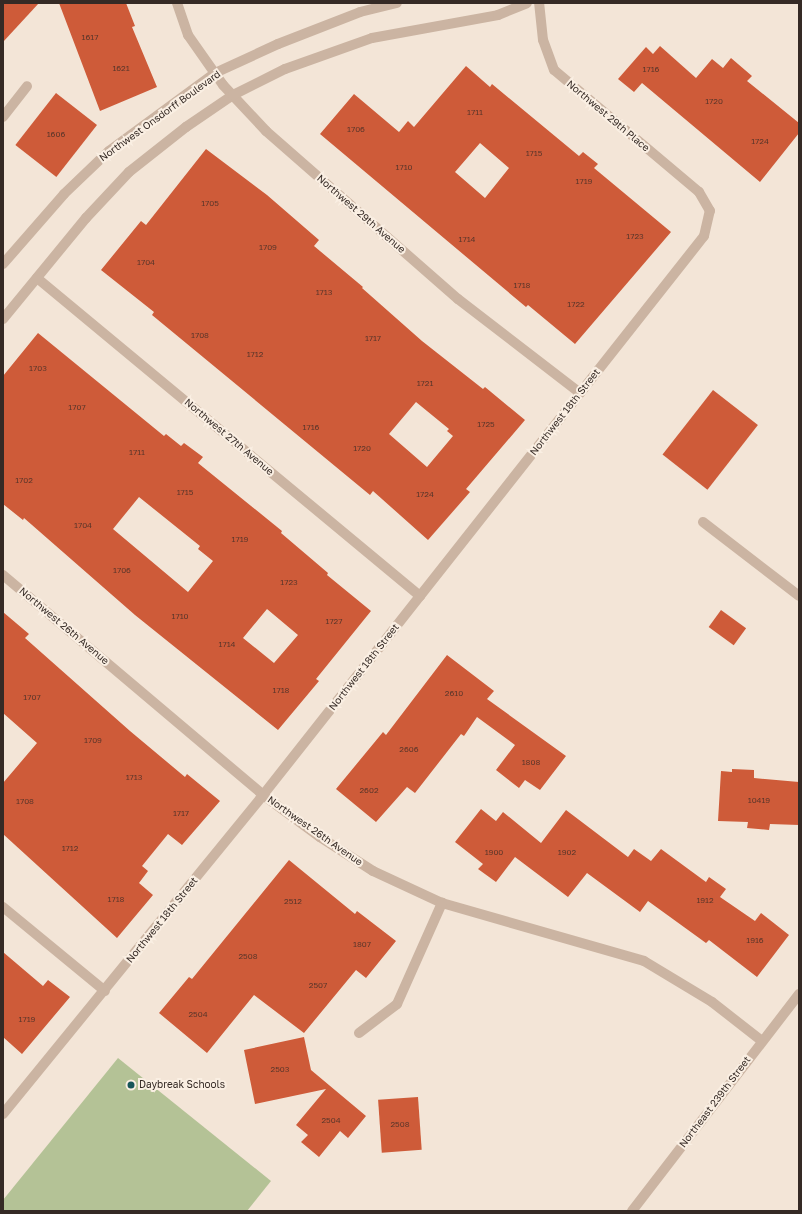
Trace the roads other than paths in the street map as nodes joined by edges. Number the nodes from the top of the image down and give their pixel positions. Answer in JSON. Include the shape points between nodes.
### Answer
{"nodes":[{"id":1,"x":177,"y":3,"type":"edge"},
{"id":2,"x":397,"y":3,"type":"edge"},
{"id":3,"x":527,"y":3,"type":"edge"},
{"id":4,"x":539,"y":3,"type":"edge"},
{"id":5,"x":215,"y":73,"type":"junction"},
{"id":6,"x":27,"y":86,"type":"dead end"},
{"id":7,"x":233,"y":95,"type":"junction"},
{"id":8,"x":3,"y":117,"type":"edge"},
{"id":9,"x":710,"y":211,"type":"joint"},
{"id":10,"x":5,"y":258,"type":"edge"},
{"id":11,"x":37,"y":278,"type":"junction"},
{"id":12,"x":3,"y":319,"type":"edge"},
{"id":13,"x":580,"y":393,"type":"junction"},
{"id":14,"x":703,"y":522,"type":"dead end"},
{"id":15,"x":3,"y":575,"type":"edge"},
{"id":16,"x":420,"y":596,"type":"junction"},
{"id":17,"x":799,"y":596,"type":"edge"},
{"id":18,"x":263,"y":795,"type":"junction"},
{"id":19,"x":442,"y":903,"type":"junction"},
{"id":20,"x":3,"y":907,"type":"edge"},
{"id":21,"x":105,"y":991,"type":"junction"},
{"id":22,"x":799,"y":994,"type":"edge"},
{"id":23,"x":359,"y":1033,"type":"dead end"},
{"id":24,"x":762,"y":1041,"type":"junction"},
{"id":25,"x":3,"y":1114,"type":"edge"},
{"id":26,"x":632,"y":1211,"type":"edge"}],
"edges":[{"from":1,"to":5,"type":"street","name":"Northwest 29th Avenue","via":[[188,35]]},
{"from":2,"to":5,"type":"street","name":"Northwest Onsdorff Boulevard","via":[[360,12],[278,44]]},
{"from":3,"to":7,"type":"street","via":[[498,15],[372,38],[285,69]]},
{"from":4,"to":9,"type":"street","name":"Northwest 29th Place","via":[[543,40],[554,70],[699,192]]},
{"from":5,"to":7,"type":"street","name":"Northwest 29th Avenue"},
{"from":5,"to":10,"type":"street","name":"Northwest Onsdorff Boulevard","via":[[109,151],[64,194]]},
{"from":6,"to":8,"type":"street"},
{"from":7,"to":11,"type":"street","via":[[186,127],[129,172],[86,218]]},
{"from":7,"to":13,"type":"street","name":"Northwest 29th Avenue","via":[[266,131],[452,294]]},
{"from":9,"to":13,"type":"street","name":"Northwest 18th Street","via":[[704,236]]},
{"from":11,"to":12,"type":"street"},
{"from":11,"to":16,"type":"street","name":"Northwest 27th Avenue"},
{"from":13,"to":16,"type":"street","name":"Northwest 18th Street"},
{"from":14,"to":17,"type":"street"},
{"from":15,"to":18,"type":"street","name":"Northwest 26th Avenue"},
{"from":16,"to":18,"type":"street","name":"Northwest 18th Street"},
{"from":18,"to":19,"type":"street","name":"Northwest 26th Avenue","via":[[320,837],[373,871]]},
{"from":18,"to":21,"type":"street","name":"Northwest 18th Street"},
{"from":19,"to":23,"type":"street","via":[[397,1004]]},
{"from":19,"to":24,"type":"street","name":"Northwest 26th Avenue","via":[[644,961],[712,1002]]},
{"from":20,"to":21,"type":"street"},
{"from":21,"to":25,"type":"street","name":"Northwest 18th Street"},
{"from":22,"to":24,"type":"street","name":"Northeast 239th Street"},
{"from":24,"to":26,"type":"street","name":"Northeast 239th Street"}]}
